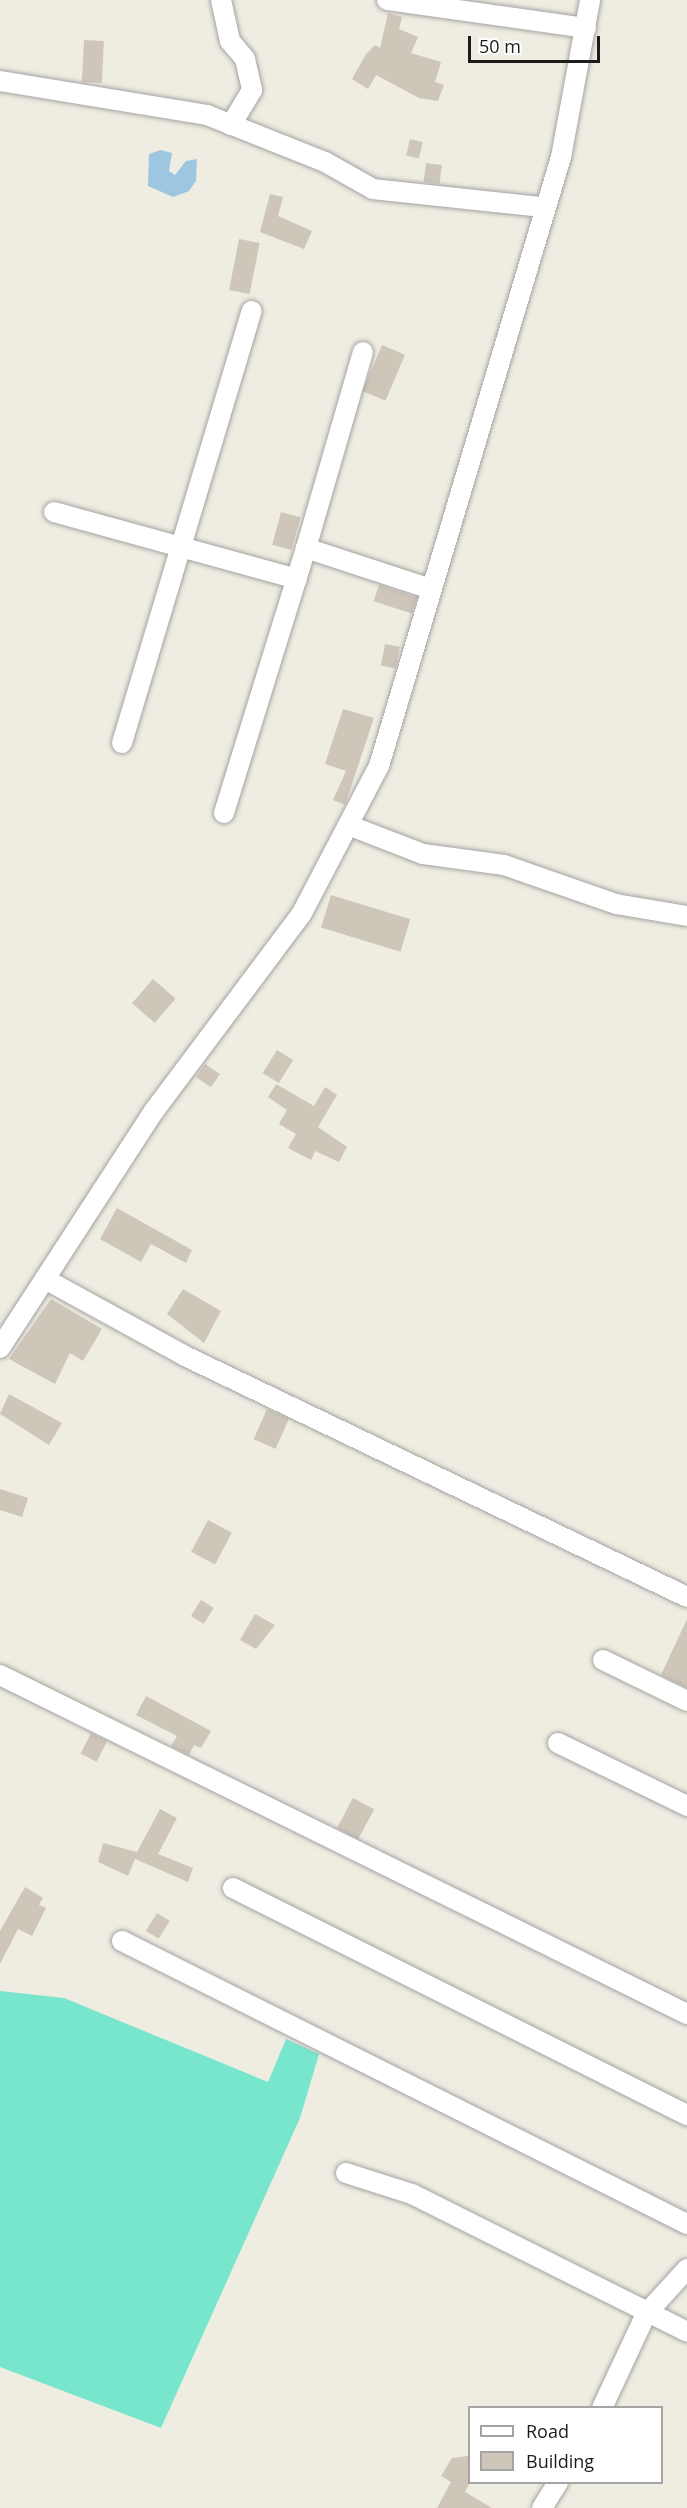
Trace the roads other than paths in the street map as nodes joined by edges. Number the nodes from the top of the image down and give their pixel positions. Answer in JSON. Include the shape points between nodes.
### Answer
{"nodes":[{"id":1,"x":221,"y":0,"type":"edge"},
{"id":2,"x":590,"y":0,"type":"edge"},
{"id":3,"x":393,"y":1,"type":"edge"},
{"id":4,"x":586,"y":28,"type":"junction"},
{"id":5,"x":0,"y":81,"type":"edge"},
{"id":6,"x":231,"y":125,"type":"junction"},
{"id":7,"x":542,"y":207,"type":"junction"},
{"id":8,"x":252,"y":312,"type":"dead end"},
{"id":9,"x":363,"y":352,"type":"dead end"},
{"id":10,"x":54,"y":512,"type":"dead end"},
{"id":11,"x":180,"y":547,"type":"junction"},
{"id":12,"x":306,"y":548,"type":"junction"},
{"id":13,"x":297,"y":579,"type":"junction"},
{"id":14,"x":431,"y":589,"type":"junction"},
{"id":15,"x":122,"y":743,"type":"dead end"},
{"id":16,"x":224,"y":813,"type":"dead end"},
{"id":17,"x":348,"y":825,"type":"junction"},
{"id":18,"x":687,"y":916,"type":"edge"},
{"id":19,"x":45,"y":1279,"type":"junction"},
{"id":20,"x":0,"y":1348,"type":"edge"},
{"id":21,"x":687,"y":1597,"type":"edge"},
{"id":22,"x":603,"y":1660,"type":"dead end"},
{"id":23,"x":0,"y":1675,"type":"edge"},
{"id":24,"x":687,"y":1701,"type":"edge"},
{"id":25,"x":558,"y":1743,"type":"dead end"},
{"id":26,"x":687,"y":1806,"type":"edge"},
{"id":27,"x":233,"y":1888,"type":"dead end"},
{"id":28,"x":122,"y":1941,"type":"dead end"},
{"id":29,"x":687,"y":2014,"type":"edge"},
{"id":30,"x":687,"y":2115,"type":"edge"},
{"id":31,"x":346,"y":2173,"type":"dead end"},
{"id":32,"x":687,"y":2224,"type":"edge"},
{"id":33,"x":687,"y":2269,"type":"edge"},
{"id":34,"x":646,"y":2314,"type":"junction"},
{"id":35,"x":687,"y":2332,"type":"edge"},
{"id":36,"x":603,"y":2406,"type":"edge"},
{"id":37,"x":557,"y":2484,"type":"edge"},
{"id":38,"x":542,"y":2508,"type":"edge"}],
"edges":[{"from":1,"to":6,"type":"street","via":[[230,41],[245,59],[252,90]]},
{"from":2,"to":4,"type":"street"},
{"from":3,"to":4,"type":"street"},
{"from":4,"to":7,"type":"street","via":[[561,157]]},
{"from":5,"to":6,"type":"street","via":[[207,115]]},
{"from":6,"to":7,"type":"street","via":[[325,162],[373,189]]},
{"from":7,"to":14,"type":"street"},
{"from":8,"to":11,"type":"street"},
{"from":9,"to":12,"type":"street"},
{"from":10,"to":11,"type":"street"},
{"from":11,"to":13,"type":"street"},
{"from":11,"to":15,"type":"street"},
{"from":12,"to":13,"type":"street"},
{"from":12,"to":14,"type":"street"},
{"from":13,"to":16,"type":"street"},
{"from":14,"to":17,"type":"street","via":[[378,766]]},
{"from":17,"to":18,"type":"street","via":[[423,854],[504,865],[616,904]]},
{"from":17,"to":19,"type":"street","via":[[302,913],[154,1111]]},
{"from":19,"to":20,"type":"street"},
{"from":19,"to":21,"type":"street","via":[[185,1356]]},
{"from":22,"to":24,"type":"street"},
{"from":23,"to":29,"type":"street"},
{"from":25,"to":26,"type":"street"},
{"from":27,"to":30,"type":"street"},
{"from":28,"to":32,"type":"street"},
{"from":31,"to":34,"type":"street","via":[[412,2194]]},
{"from":33,"to":34,"type":"street"},
{"from":34,"to":35,"type":"street"},
{"from":34,"to":36,"type":"street"},
{"from":37,"to":38,"type":"street"}]}
